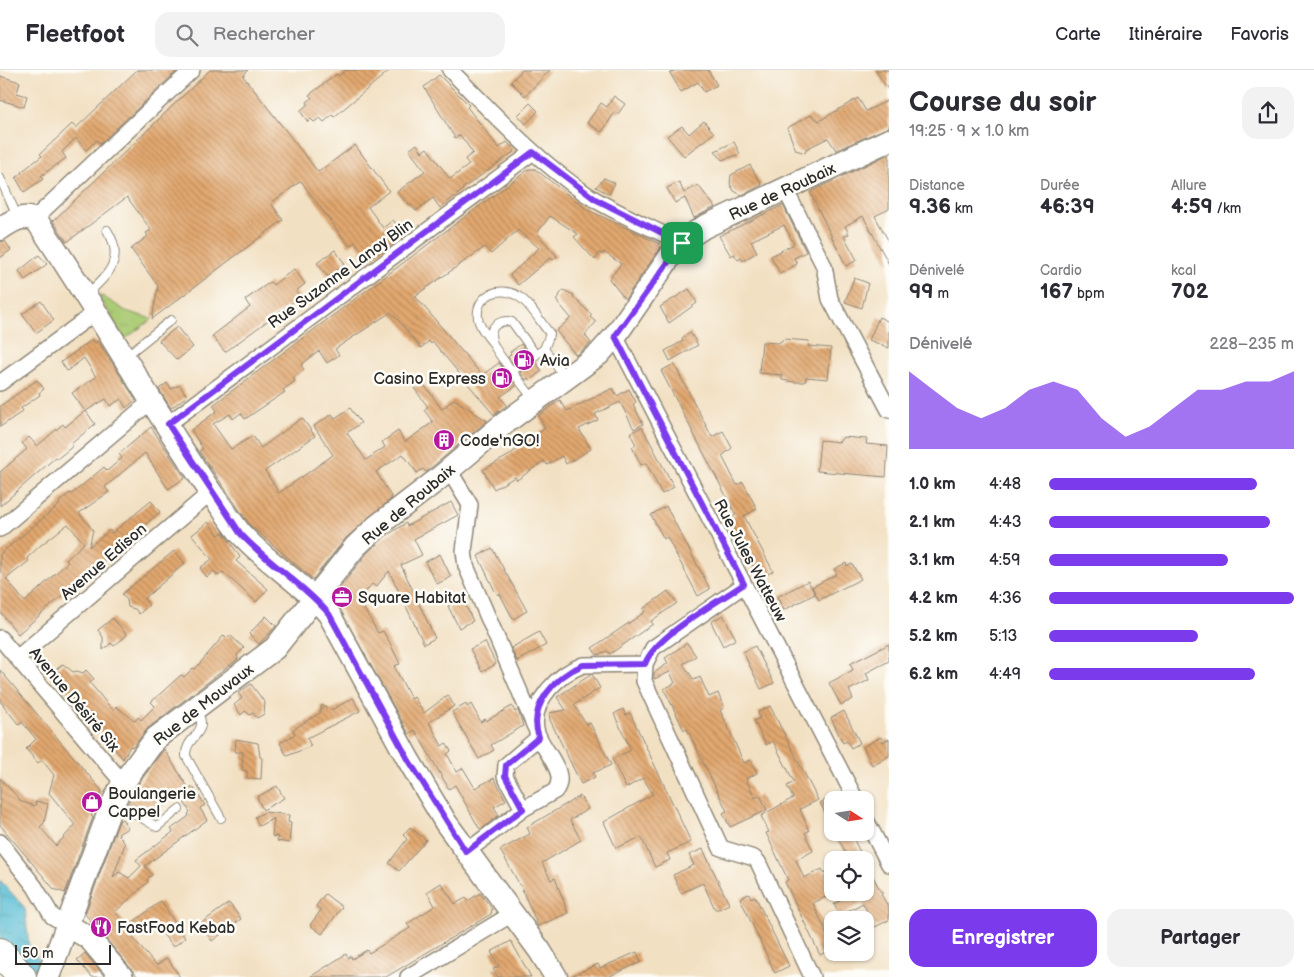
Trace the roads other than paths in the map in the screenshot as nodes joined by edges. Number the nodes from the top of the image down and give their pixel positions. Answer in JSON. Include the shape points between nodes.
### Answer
{"nodes":[{"id":1,"x":192,"y":70,"type":"edge"},
{"id":2,"x":450,"y":70,"type":"edge"},
{"id":3,"x":889,"y":140,"type":"edge"},
{"id":4,"x":533,"y":152,"type":"junction"},
{"id":5,"x":0,"y":178,"type":"edge"},
{"id":6,"x":785,"y":189,"type":"junction"},
{"id":7,"x":17,"y":222,"type":"edge"},
{"id":8,"x":107,"y":230,"type":"dead end"},
{"id":9,"x":682,"y":243,"type":"junction"},
{"id":10,"x":91,"y":303,"type":"junction"},
{"id":11,"x":171,"y":320,"type":"dead end"},
{"id":12,"x":615,"y":336,"type":"junction"},
{"id":13,"x":491,"y":341,"type":"junction"},
{"id":14,"x":544,"y":349,"type":"junction"},
{"id":15,"x":536,"y":355,"type":"junction"},
{"id":16,"x":125,"y":357,"type":"junction"},
{"id":17,"x":512,"y":371,"type":"junction"},
{"id":18,"x":566,"y":378,"type":"junction"},
{"id":19,"x":0,"y":383,"type":"edge"},
{"id":20,"x":151,"y":401,"type":"junction"},
{"id":21,"x":535,"y":401,"type":"junction"},
{"id":22,"x":889,"y":410,"type":"edge"},
{"id":23,"x":168,"y":424,"type":"junction"},
{"id":24,"x":450,"y":470,"type":"junction"},
{"id":25,"x":211,"y":492,"type":"junction"},
{"id":26,"x":0,"y":529,"type":"edge"},
{"id":27,"x":744,"y":584,"type":"junction"},
{"id":28,"x":315,"y":599,"type":"junction"},
{"id":29,"x":0,"y":638,"type":"edge"},
{"id":30,"x":17,"y":658,"type":"junction"},
{"id":31,"x":645,"y":664,"type":"junction"},
{"id":32,"x":195,"y":708,"type":"junction"},
{"id":33,"x":537,"y":733,"type":"junction"},
{"id":34,"x":851,"y":791,"type":"edge"},
{"id":35,"x":118,"y":792,"type":"junction"},
{"id":36,"x":179,"y":809,"type":"dead end"},
{"id":37,"x":523,"y":809,"type":"junction"},
{"id":38,"x":221,"y":818,"type":"dead end"},
{"id":39,"x":874,"y":835,"type":"edge"},
{"id":40,"x":0,"y":842,"type":"edge"},
{"id":41,"x":466,"y":852,"type":"junction"},
{"id":42,"x":889,"y":864,"type":"edge"},
{"id":43,"x":512,"y":914,"type":"junction"},
{"id":44,"x":67,"y":925,"type":"junction"},
{"id":45,"x":0,"y":952,"type":"edge"},
{"id":46,"x":50,"y":969,"type":"edge"},
{"id":47,"x":22,"y":977,"type":"edge"},
{"id":48,"x":122,"y":977,"type":"edge"},
{"id":49,"x":408,"y":977,"type":"edge"},
{"id":50,"x":556,"y":977,"type":"edge"},
{"id":51,"x":812,"y":977,"type":"edge"}],
"edges":[{"from":1,"to":7,"type":"street"},
{"from":2,"to":4,"type":"street"},
{"from":3,"to":6,"type":"main road","name":"Rue de Roubaix"},
{"from":4,"to":9,"type":"street","via":[[595,199]]},
{"from":4,"to":23,"type":"street","name":"Rue Suzanne Lanoy Blin"},
{"from":5,"to":7,"type":"lane"},
{"from":6,"to":9,"type":"main road","name":"Rue de Roubaix","via":[[698,231]]},
{"from":6,"to":22,"type":"street","via":[[824,266],[830,299]]},
{"from":7,"to":10,"type":"main road"},
{"from":8,"to":10,"type":"lane","via":[[114,241],[114,260]]},
{"from":9,"to":12,"type":"main road","name":"Rue de Roubaix"},
{"from":10,"to":16,"type":"main road"},
{"from":10,"to":19,"type":"street"},
{"from":11,"to":16,"type":"lane"},
{"from":12,"to":18,"type":"main road","name":"Rue de Roubaix","via":[[594,358]]},
{"from":12,"to":27,"type":"street","name":"Rue Jules Watteuw"},
{"from":13,"to":14,"type":"lane","via":[[478,317],[482,302],[491,293],[504,290],[520,297],[550,334]]},
{"from":13,"to":15,"type":"lane","via":[[493,327],[508,320]]},
{"from":13,"to":17,"type":"lane"},
{"from":14,"to":15,"type":"lane"},
{"from":14,"to":18,"type":"lane"},
{"from":15,"to":17,"type":"lane"},
{"from":16,"to":20,"type":"main road"},
{"from":17,"to":21,"type":"lane"},
{"from":18,"to":21,"type":"main road","name":"Rue de Roubaix"},
{"from":20,"to":23,"type":"main road"},
{"from":20,"to":26,"type":"street"},
{"from":21,"to":24,"type":"main road","name":"Rue de Roubaix"},
{"from":23,"to":25,"type":"main road"},
{"from":24,"to":28,"type":"main road","name":"Rue de Roubaix","via":[[365,537]]},
{"from":24,"to":33,"type":"street","via":[[470,505],[464,551],[466,566]]},
{"from":25,"to":28,"type":"main road","via":[[254,548]]},
{"from":25,"to":30,"type":"street","name":"Avenue Edison"},
{"from":27,"to":31,"type":"street","via":[[660,642],[648,655]]},
{"from":27,"to":34,"type":"street","name":"Rue Jules Watteuw"},
{"from":28,"to":32,"type":"main road","name":"Rue de Mouvaux","via":[[275,648]]},
{"from":28,"to":41,"type":"main road","via":[[334,622],[408,759]]},
{"from":29,"to":30,"type":"street","name":"Avenue Désiré Six"},
{"from":30,"to":35,"type":"street","name":"Avenue Désiré Six"},
{"from":31,"to":33,"type":"street","via":[[593,664],[574,669],[547,692],[538,710]]},
{"from":31,"to":51,"type":"street","via":[[646,688],[721,848],[758,862]]},
{"from":32,"to":35,"type":"main road","name":"Rue de Mouvaux","via":[[156,738]]},
{"from":32,"to":38,"type":"lane","via":[[202,725],[186,748],[187,760]]},
{"from":33,"to":37,"type":"street","via":[[506,765],[505,776]]},
{"from":33,"to":37,"type":"street","via":[[559,775],[558,787]]},
{"from":35,"to":36,"type":"lane","via":[[157,828]]},
{"from":35,"to":44,"type":"main road","name":"Rue de Mouvaux"},
{"from":37,"to":41,"type":"street"},
{"from":39,"to":42,"type":"street"},
{"from":40,"to":44,"type":"street","via":[[35,887],[52,916]]},
{"from":41,"to":43,"type":"main road"},
{"from":43,"to":49,"type":"street"},
{"from":43,"to":50,"type":"main road"},
{"from":44,"to":46,"type":"main road","name":"Rue de Mouvaux"},
{"from":44,"to":48,"type":"main road","via":[[90,938]]},
{"from":45,"to":47,"type":"highway"}]}
